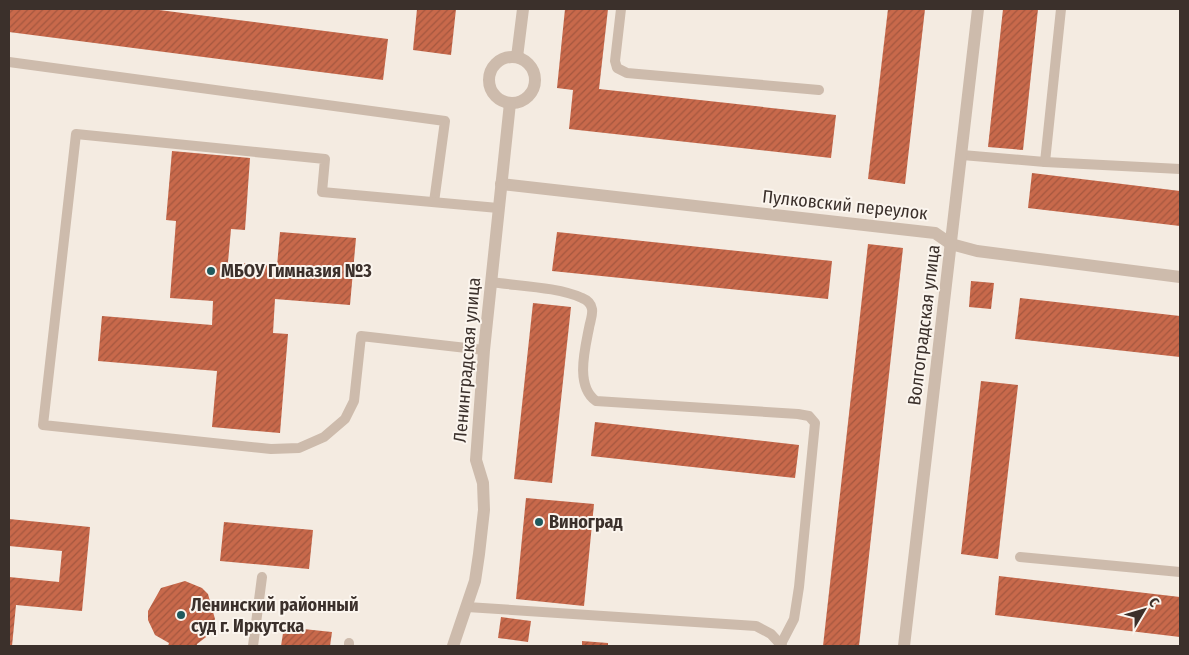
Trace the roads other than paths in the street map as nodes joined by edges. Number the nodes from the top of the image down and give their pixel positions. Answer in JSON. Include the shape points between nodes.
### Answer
{"nodes":[{"id":1,"x":523,"y":9,"type":"edge"},
{"id":2,"x":621,"y":9,"type":"edge"},
{"id":3,"x":978,"y":9,"type":"edge"},
{"id":4,"x":1061,"y":9,"type":"edge"},
{"id":5,"x":516,"y":57,"type":"junction"},
{"id":6,"x":9,"y":62,"type":"edge"},
{"id":7,"x":819,"y":90,"type":"dead end"},
{"id":8,"x":510,"y":103,"type":"junction"},
{"id":9,"x":962,"y":155,"type":"junction"},
{"id":10,"x":1046,"y":162,"type":"junction"},
{"id":11,"x":1180,"y":169,"type":"edge"},
{"id":12,"x":500,"y":184,"type":"junction"},
{"id":13,"x":434,"y":202,"type":"junction"},
{"id":14,"x":498,"y":208,"type":"junction"},
{"id":15,"x":951,"y":244,"type":"junction"},
{"id":16,"x":1180,"y":277,"type":"edge"},
{"id":17,"x":491,"y":282,"type":"junction"},
{"id":18,"x":484,"y":350,"type":"junction"},
{"id":19,"x":1020,"y":557,"type":"dead end"},
{"id":20,"x":1180,"y":572,"type":"edge"},
{"id":21,"x":262,"y":577,"type":"dead end"},
{"id":22,"x":467,"y":607,"type":"junction"},
{"id":23,"x":781,"y":645,"type":"edge"},
{"id":24,"x":253,"y":646,"type":"edge"},
{"id":25,"x":453,"y":646,"type":"edge"},
{"id":26,"x":904,"y":646,"type":"edge"}],
"edges":[{"from":1,"to":5,"type":"street"},
{"from":2,"to":7,"type":"lane","via":[[614,61],[617,68],[627,72]]},
{"from":3,"to":9,"type":"street","name":"Волгоградская улица"},
{"from":4,"to":10,"type":"lane"},
{"from":5,"to":8,"type":"street","via":[[531,66],[536,83],[527,99]]},
{"from":5,"to":8,"type":"street","via":[[500,60],[490,72],[490,89],[502,101]]},
{"from":6,"to":13,"type":"lane","via":[[445,122]]},
{"from":8,"to":12,"type":"street","name":"Ленинградская улица"},
{"from":9,"to":10,"type":"lane"},
{"from":9,"to":15,"type":"street","name":"Волгоградская улица"},
{"from":10,"to":11,"type":"lane"},
{"from":12,"to":14,"type":"street","name":"Ленинградская улица"},
{"from":12,"to":15,"type":"street","name":"Пулковский переулок","via":[[935,232]]},
{"from":13,"to":14,"type":"lane"},
{"from":13,"to":18,"type":"lane","via":[[322,192],[325,159],[76,134],[44,425],[299,448],[324,437],[345,420],[354,401],[362,336]]},
{"from":14,"to":17,"type":"street","name":"Ленинградская улица"},
{"from":15,"to":16,"type":"street","name":"Пулковский переулок","via":[[977,251]]},
{"from":15,"to":26,"type":"street","name":"Волгоградская улица"},
{"from":17,"to":18,"type":"street","name":"Ленинградская улица"},
{"from":17,"to":23,"type":"lane","via":[[568,293],[590,303],[592,315],[584,375],[588,395],[596,401],[798,414],[809,416],[815,423],[797,603],[794,619]]},
{"from":18,"to":22,"type":"street","name":"Ленинградская улица","via":[[476,460],[483,483],[484,510],[475,582]]},
{"from":19,"to":20,"type":"lane"},
{"from":21,"to":24,"type":"lane"},
{"from":22,"to":23,"type":"lane","via":[[756,626]]},
{"from":22,"to":25,"type":"street","name":"Ленинградская улица"}]}
